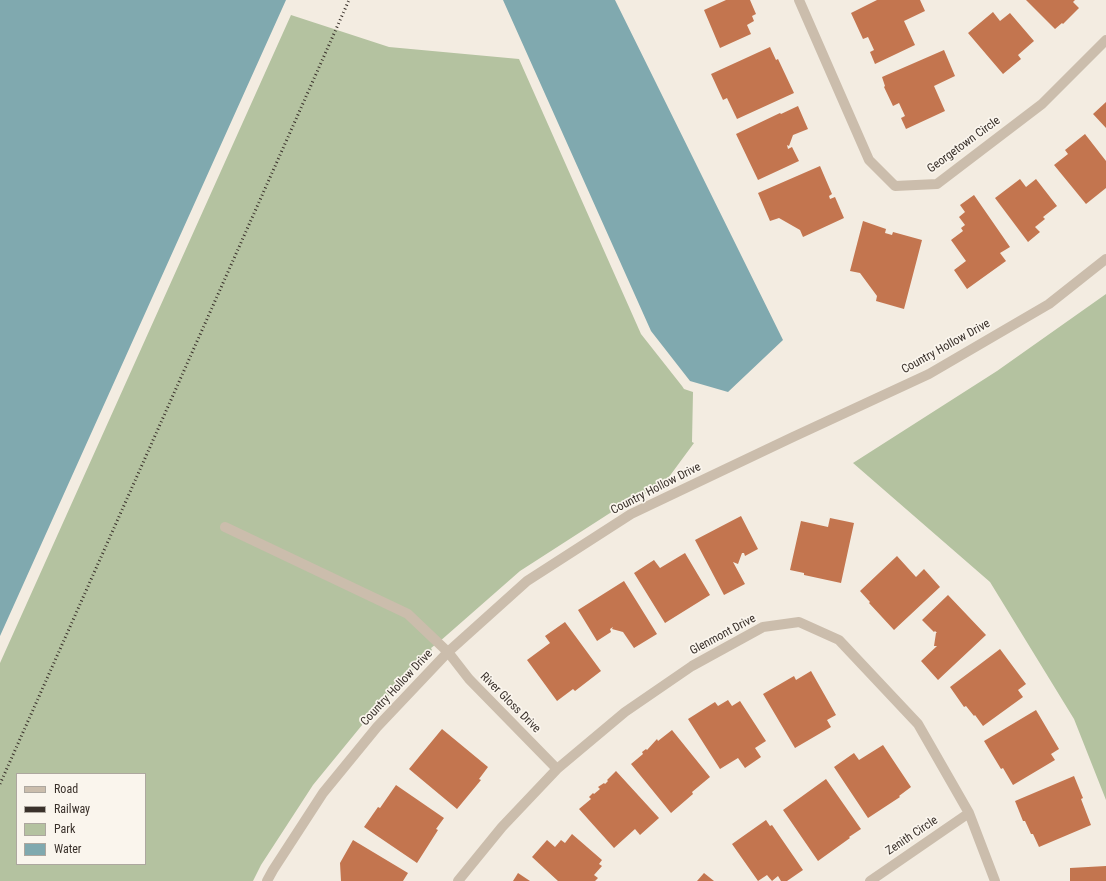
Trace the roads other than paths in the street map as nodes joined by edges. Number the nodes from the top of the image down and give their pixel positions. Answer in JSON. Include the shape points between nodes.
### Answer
{"nodes":[{"id":1,"x":799,"y":0,"type":"edge"},
{"id":2,"x":1106,"y":40,"type":"edge"},
{"id":3,"x":1106,"y":259,"type":"edge"},
{"id":4,"x":225,"y":527,"type":"dead end"},
{"id":5,"x":448,"y":652,"type":"junction"},
{"id":6,"x":557,"y":769,"type":"junction"},
{"id":7,"x":969,"y":813,"type":"junction"},
{"id":8,"x":267,"y":881,"type":"edge"},
{"id":9,"x":458,"y":881,"type":"edge"},
{"id":10,"x":870,"y":881,"type":"edge"},
{"id":11,"x":995,"y":881,"type":"edge"}],
"edges":[{"from":1,"to":2,"type":"street","name":"Georgetown Circle","via":[[869,160],[895,186],[937,184],[1042,104]]},
{"from":3,"to":5,"type":"street","name":"Country Hollow Drive","via":[[1049,304],[929,374],[631,514],[528,581]]},
{"from":4,"to":5,"type":"street","name":"River Gloss Drive","via":[[408,614]]},
{"from":5,"to":6,"type":"street","name":"River Gloss Drive","via":[[468,680]]},
{"from":5,"to":8,"type":"street","name":"Country Hollow Drive","via":[[377,727],[323,793]]},
{"from":6,"to":7,"type":"street","name":"Glenmont Drive","via":[[625,712],[692,666],[763,627],[800,622],[839,640],[918,724]]},
{"from":6,"to":9,"type":"street","name":"Glenmont Drive","via":[[502,826]]},
{"from":7,"to":10,"type":"street","name":"Zenith Circle"},
{"from":7,"to":11,"type":"street","name":"Glenmont Drive"}]}
